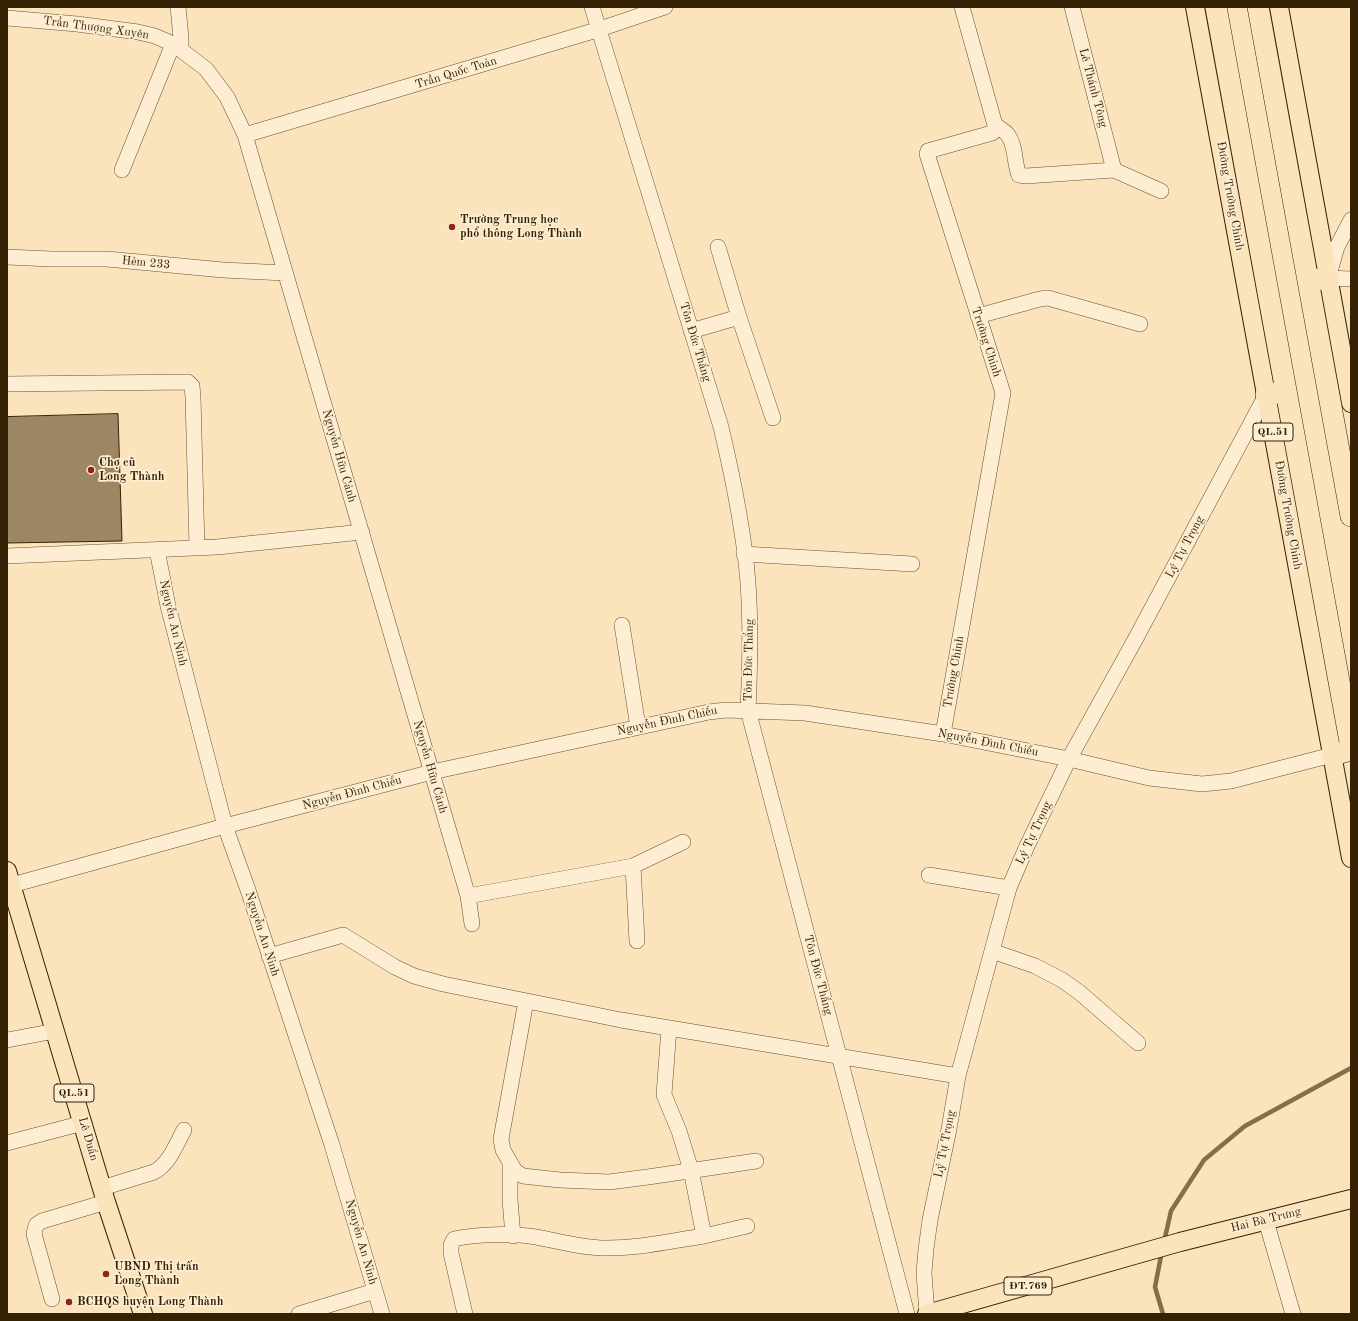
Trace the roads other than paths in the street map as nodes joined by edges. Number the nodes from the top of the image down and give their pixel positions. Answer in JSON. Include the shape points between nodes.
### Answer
{"nodes":[{"id":1,"x":178,"y":7,"type":"edge"},
{"id":2,"x":592,"y":7,"type":"edge"},
{"id":3,"x":665,"y":7,"type":"edge"},
{"id":4,"x":962,"y":7,"type":"edge"},
{"id":5,"x":1072,"y":7,"type":"edge"},
{"id":6,"x":1195,"y":7,"type":"edge"},
{"id":7,"x":1216,"y":7,"type":"edge"},
{"id":8,"x":1258,"y":7,"type":"edge"},
{"id":9,"x":1279,"y":7,"type":"edge"},
{"id":10,"x":7,"y":18,"type":"edge"},
{"id":11,"x":600,"y":29,"type":"junction"},
{"id":12,"x":177,"y":47,"type":"junction"},
{"id":13,"x":996,"y":125,"type":"junction"},
{"id":14,"x":246,"y":136,"type":"junction"},
{"id":15,"x":122,"y":170,"type":"dead end"},
{"id":16,"x":1114,"y":170,"type":"junction"},
{"id":17,"x":1161,"y":191,"type":"dead end"},
{"id":18,"x":1351,"y":220,"type":"edge"},
{"id":19,"x":718,"y":247,"type":"dead end"},
{"id":20,"x":7,"y":258,"type":"edge"},
{"id":21,"x":285,"y":273,"type":"junction"},
{"id":22,"x":1328,"y":278,"type":"junction"},
{"id":23,"x":1351,"y":279,"type":"edge"},
{"id":24,"x":1308,"y":280,"type":"junction"},
{"id":25,"x":739,"y":316,"type":"junction"},
{"id":26,"x":978,"y":316,"type":"junction"},
{"id":27,"x":1140,"y":324,"type":"dead end"},
{"id":28,"x":692,"y":331,"type":"junction"},
{"id":29,"x":7,"y":384,"type":"edge"},
{"id":30,"x":1276,"y":393,"type":"junction"},
{"id":31,"x":1351,"y":403,"type":"edge"},
{"id":32,"x":773,"y":418,"type":"dead end"},
{"id":33,"x":1351,"y":516,"type":"edge"},
{"id":34,"x":362,"y":532,"type":"junction"},
{"id":35,"x":197,"y":548,"type":"junction"},
{"id":36,"x":157,"y":550,"type":"junction"},
{"id":37,"x":744,"y":554,"type":"junction"},
{"id":38,"x":7,"y":556,"type":"edge"},
{"id":39,"x":912,"y":564,"type":"dead end"},
{"id":40,"x":622,"y":625,"type":"dead end"},
{"id":41,"x":748,"y":710,"type":"junction"},
{"id":42,"x":638,"y":727,"type":"junction"},
{"id":43,"x":943,"y":734,"type":"junction"},
{"id":44,"x":1345,"y":750,"type":"edge"},
{"id":45,"x":1069,"y":759,"type":"junction"},
{"id":46,"x":432,"y":772,"type":"junction"},
{"id":47,"x":225,"y":826,"type":"junction"},
{"id":48,"x":683,"y":842,"type":"dead end"},
{"id":49,"x":1351,"y":858,"type":"edge"},
{"id":50,"x":633,"y":866,"type":"junction"},
{"id":51,"x":929,"y":875,"type":"dead end"},
{"id":52,"x":9,"y":878,"type":"edge"},
{"id":53,"x":1010,"y":888,"type":"junction"},
{"id":54,"x":468,"y":896,"type":"junction"},
{"id":55,"x":472,"y":924,"type":"dead end"},
{"id":56,"x":637,"y":941,"type":"dead end"},
{"id":57,"x":992,"y":951,"type":"junction"},
{"id":58,"x":269,"y":956,"type":"junction"},
{"id":59,"x":526,"y":1001,"type":"junction"},
{"id":60,"x":669,"y":1028,"type":"junction"},
{"id":61,"x":55,"y":1031,"type":"junction"},
{"id":62,"x":7,"y":1040,"type":"edge"},
{"id":63,"x":1138,"y":1043,"type":"dead end"},
{"id":64,"x":840,"y":1056,"type":"junction"},
{"id":65,"x":958,"y":1076,"type":"junction"},
{"id":66,"x":83,"y":1123,"type":"junction"},
{"id":67,"x":184,"y":1130,"type":"dead end"},
{"id":68,"x":7,"y":1143,"type":"edge"},
{"id":69,"x":756,"y":1160,"type":"dead end"},
{"id":70,"x":510,"y":1162,"type":"junction"},
{"id":71,"x":691,"y":1170,"type":"junction"},
{"id":72,"x":104,"y":1195,"type":"junction"},
{"id":73,"x":1351,"y":1199,"type":"edge"},
{"id":74,"x":1266,"y":1220,"type":"junction"},
{"id":75,"x":747,"y":1226,"type":"dead end"},
{"id":76,"x":513,"y":1236,"type":"junction"},
{"id":77,"x":704,"y":1236,"type":"junction"},
{"id":78,"x":375,"y":1291,"type":"junction"},
{"id":79,"x":52,"y":1299,"type":"dead end"},
{"id":80,"x":143,"y":1314,"type":"edge"},
{"id":81,"x":301,"y":1314,"type":"edge"},
{"id":82,"x":382,"y":1314,"type":"edge"},
{"id":83,"x":465,"y":1314,"type":"edge"},
{"id":84,"x":907,"y":1314,"type":"edge"},
{"id":85,"x":927,"y":1314,"type":"edge"},
{"id":86,"x":1293,"y":1314,"type":"edge"}],
"edges":[{"from":1,"to":12,"type":"street","via":[[181,38]]},
{"from":2,"to":11,"type":"street","name":"Tôn Đức Thắng"},
{"from":3,"to":11,"type":"street","name":"Trần Quốc Toản"},
{"from":4,"to":13,"type":"street"},
{"from":5,"to":16,"type":"street","name":"Lê Thánh Tông"},
{"from":6,"to":30,"type":"main road","name":"Đường Trường Chinh","number":"QL.51"},
{"from":7,"to":30,"type":"highway","name":"Đường Trường Chinh","number":"QL.51"},
{"from":8,"to":24,"type":"highway"},
{"from":9,"to":22,"type":"main road"},
{"from":10,"to":12,"type":"street","name":"Trần Thượng Xuyên","via":[[138,32],[155,36]]},
{"from":11,"to":14,"type":"street","name":"Trần Quốc Toản"},
{"from":11,"to":28,"type":"street","name":"Tôn Đức Thắng"},
{"from":12,"to":14,"type":"street","name":"Nguyễn Hữu Cảnh","via":[[206,69],[227,97]]},
{"from":12,"to":15,"type":"street"},
{"from":13,"to":16,"type":"street","via":[[1008,134],[1012,142],[1020,175]]},
{"from":13,"to":26,"type":"street","name":"Trường Chinh","via":[[992,133],[928,151],[927,154]]},
{"from":14,"to":21,"type":"street","name":"Nguyễn Hữu Cảnh"},
{"from":16,"to":17,"type":"street"},
{"from":18,"to":22,"type":"street","via":[[1337,246]]},
{"from":19,"to":25,"type":"street"},
{"from":20,"to":21,"type":"street","name":"Hẻm 233","via":[[107,259]]},
{"from":21,"to":34,"type":"street","name":"Nguyễn Hữu Cảnh"},
{"from":22,"to":23,"type":"street"},
{"from":22,"to":24,"type":"highway"},
{"from":22,"to":31,"type":"main road"},
{"from":24,"to":33,"type":"highway"},
{"from":25,"to":28,"type":"street"},
{"from":25,"to":32,"type":"street"},
{"from":26,"to":27,"type":"street","via":[[1048,298]]},
{"from":26,"to":43,"type":"street","name":"Trường Chinh","via":[[1003,393]]},
{"from":28,"to":37,"type":"street","name":"Tôn Đức Thắng","via":[[721,427],[733,481]]},
{"from":29,"to":35,"type":"street","via":[[188,382],[192,386],[193,397]]},
{"from":30,"to":44,"type":"highway","name":"Đường Trường Chinh","number":"QL.51"},
{"from":30,"to":45,"type":"street","name":"Lý Tự Trọng"},
{"from":34,"to":35,"type":"street"},
{"from":34,"to":46,"type":"street","name":"Nguyễn Hữu Cảnh"},
{"from":35,"to":36,"type":"street"},
{"from":36,"to":38,"type":"street"},
{"from":36,"to":47,"type":"street","name":"Nguyễn An Ninh","via":[[168,606]]},
{"from":37,"to":39,"type":"street"},
{"from":37,"to":41,"type":"street","name":"Tôn Đức Thắng","via":[[751,653]]},
{"from":40,"to":42,"type":"street"},
{"from":41,"to":42,"type":"street","name":"Nguyễn Đình Chiểu","via":[[709,712]]},
{"from":41,"to":43,"type":"street","name":"Nguyễn Đình Chiểu","via":[[805,713]]},
{"from":41,"to":64,"type":"street","name":"Tôn Đức Thắng"},
{"from":42,"to":46,"type":"street","name":"Nguyễn Đình Chiểu"},
{"from":43,"to":45,"type":"street","name":"Nguyễn Đình Chiểu"},
{"from":44,"to":45,"type":"street","name":"Nguyễn Đình Chiểu","via":[[1231,781],[1202,784],[1150,778]]},
{"from":44,"to":49,"type":"main road","name":"Đường Trường Chinh","number":"QL.51"},
{"from":45,"to":53,"type":"street","name":"Lý Tự Trọng","via":[[1027,846]]},
{"from":46,"to":47,"type":"street","name":"Nguyễn Đình Chiểu"},
{"from":46,"to":54,"type":"street","name":"Nguyễn Hữu Cảnh"},
{"from":47,"to":52,"type":"street","name":"Nguyễn Đình Chiểu"},
{"from":47,"to":58,"type":"street","name":"Nguyễn An Ninh"},
{"from":48,"to":50,"type":"street"},
{"from":50,"to":54,"type":"street"},
{"from":50,"to":56,"type":"street"},
{"from":51,"to":53,"type":"street"},
{"from":52,"to":61,"type":"main road","name":"Lê Duẩn","number":"QL.51"},
{"from":53,"to":57,"type":"street","name":"Lý Tự Trọng"},
{"from":54,"to":55,"type":"street","name":"Nguyễn Hữu Cảnh"},
{"from":57,"to":63,"type":"street","via":[[1035,966],[1062,980]]},
{"from":57,"to":65,"type":"street","name":"Lý Tự Trọng"},
{"from":58,"to":59,"type":"street","via":[[343,935],[414,976]]},
{"from":58,"to":78,"type":"street","name":"Nguyễn An Ninh","via":[[332,1145]]},
{"from":59,"to":60,"type":"street"},
{"from":59,"to":70,"type":"street","via":[[501,1139],[503,1150]]},
{"from":60,"to":64,"type":"street"},
{"from":60,"to":71,"type":"street","via":[[664,1095]]},
{"from":61,"to":62,"type":"street"},
{"from":61,"to":66,"type":"main road","name":"Lê Duẩn","number":"QL.51"},
{"from":64,"to":65,"type":"street"},
{"from":64,"to":84,"type":"street","name":"Tôn Đức Thắng"},
{"from":65,"to":85,"type":"street","name":"Lý Tự Trọng","via":[[926,1249],[924,1273]]},
{"from":66,"to":68,"type":"street"},
{"from":66,"to":72,"type":"main road","name":"Lê Duẩn","number":"QL.51"},
{"from":67,"to":72,"type":"street","via":[[170,1157],[161,1168]]},
{"from":69,"to":71,"type":"street"},
{"from":70,"to":71,"type":"street","via":[[515,1172],[523,1176],[560,1180],[609,1182]]},
{"from":70,"to":76,"type":"street"},
{"from":71,"to":77,"type":"street"},
{"from":72,"to":79,"type":"street","via":[[36,1225],[34,1234]]},
{"from":72,"to":80,"type":"main road","name":"Lê Duẩn","number":"QL.51"},
{"from":73,"to":74,"type":"main road","name":"Hai Bà Trưng","number":"ĐT.769"},
{"from":74,"to":85,"type":"main road","name":"Hai Bà Trưng","number":"ĐT.769"},
{"from":74,"to":86,"type":"street"},
{"from":75,"to":77,"type":"street"},
{"from":76,"to":77,"type":"street","via":[[601,1248],[632,1248]]},
{"from":76,"to":83,"type":"street","via":[[454,1239],[451,1253]]},
{"from":78,"to":81,"type":"street"},
{"from":78,"to":82,"type":"street","name":"Nguyễn An Ninh"}]}
